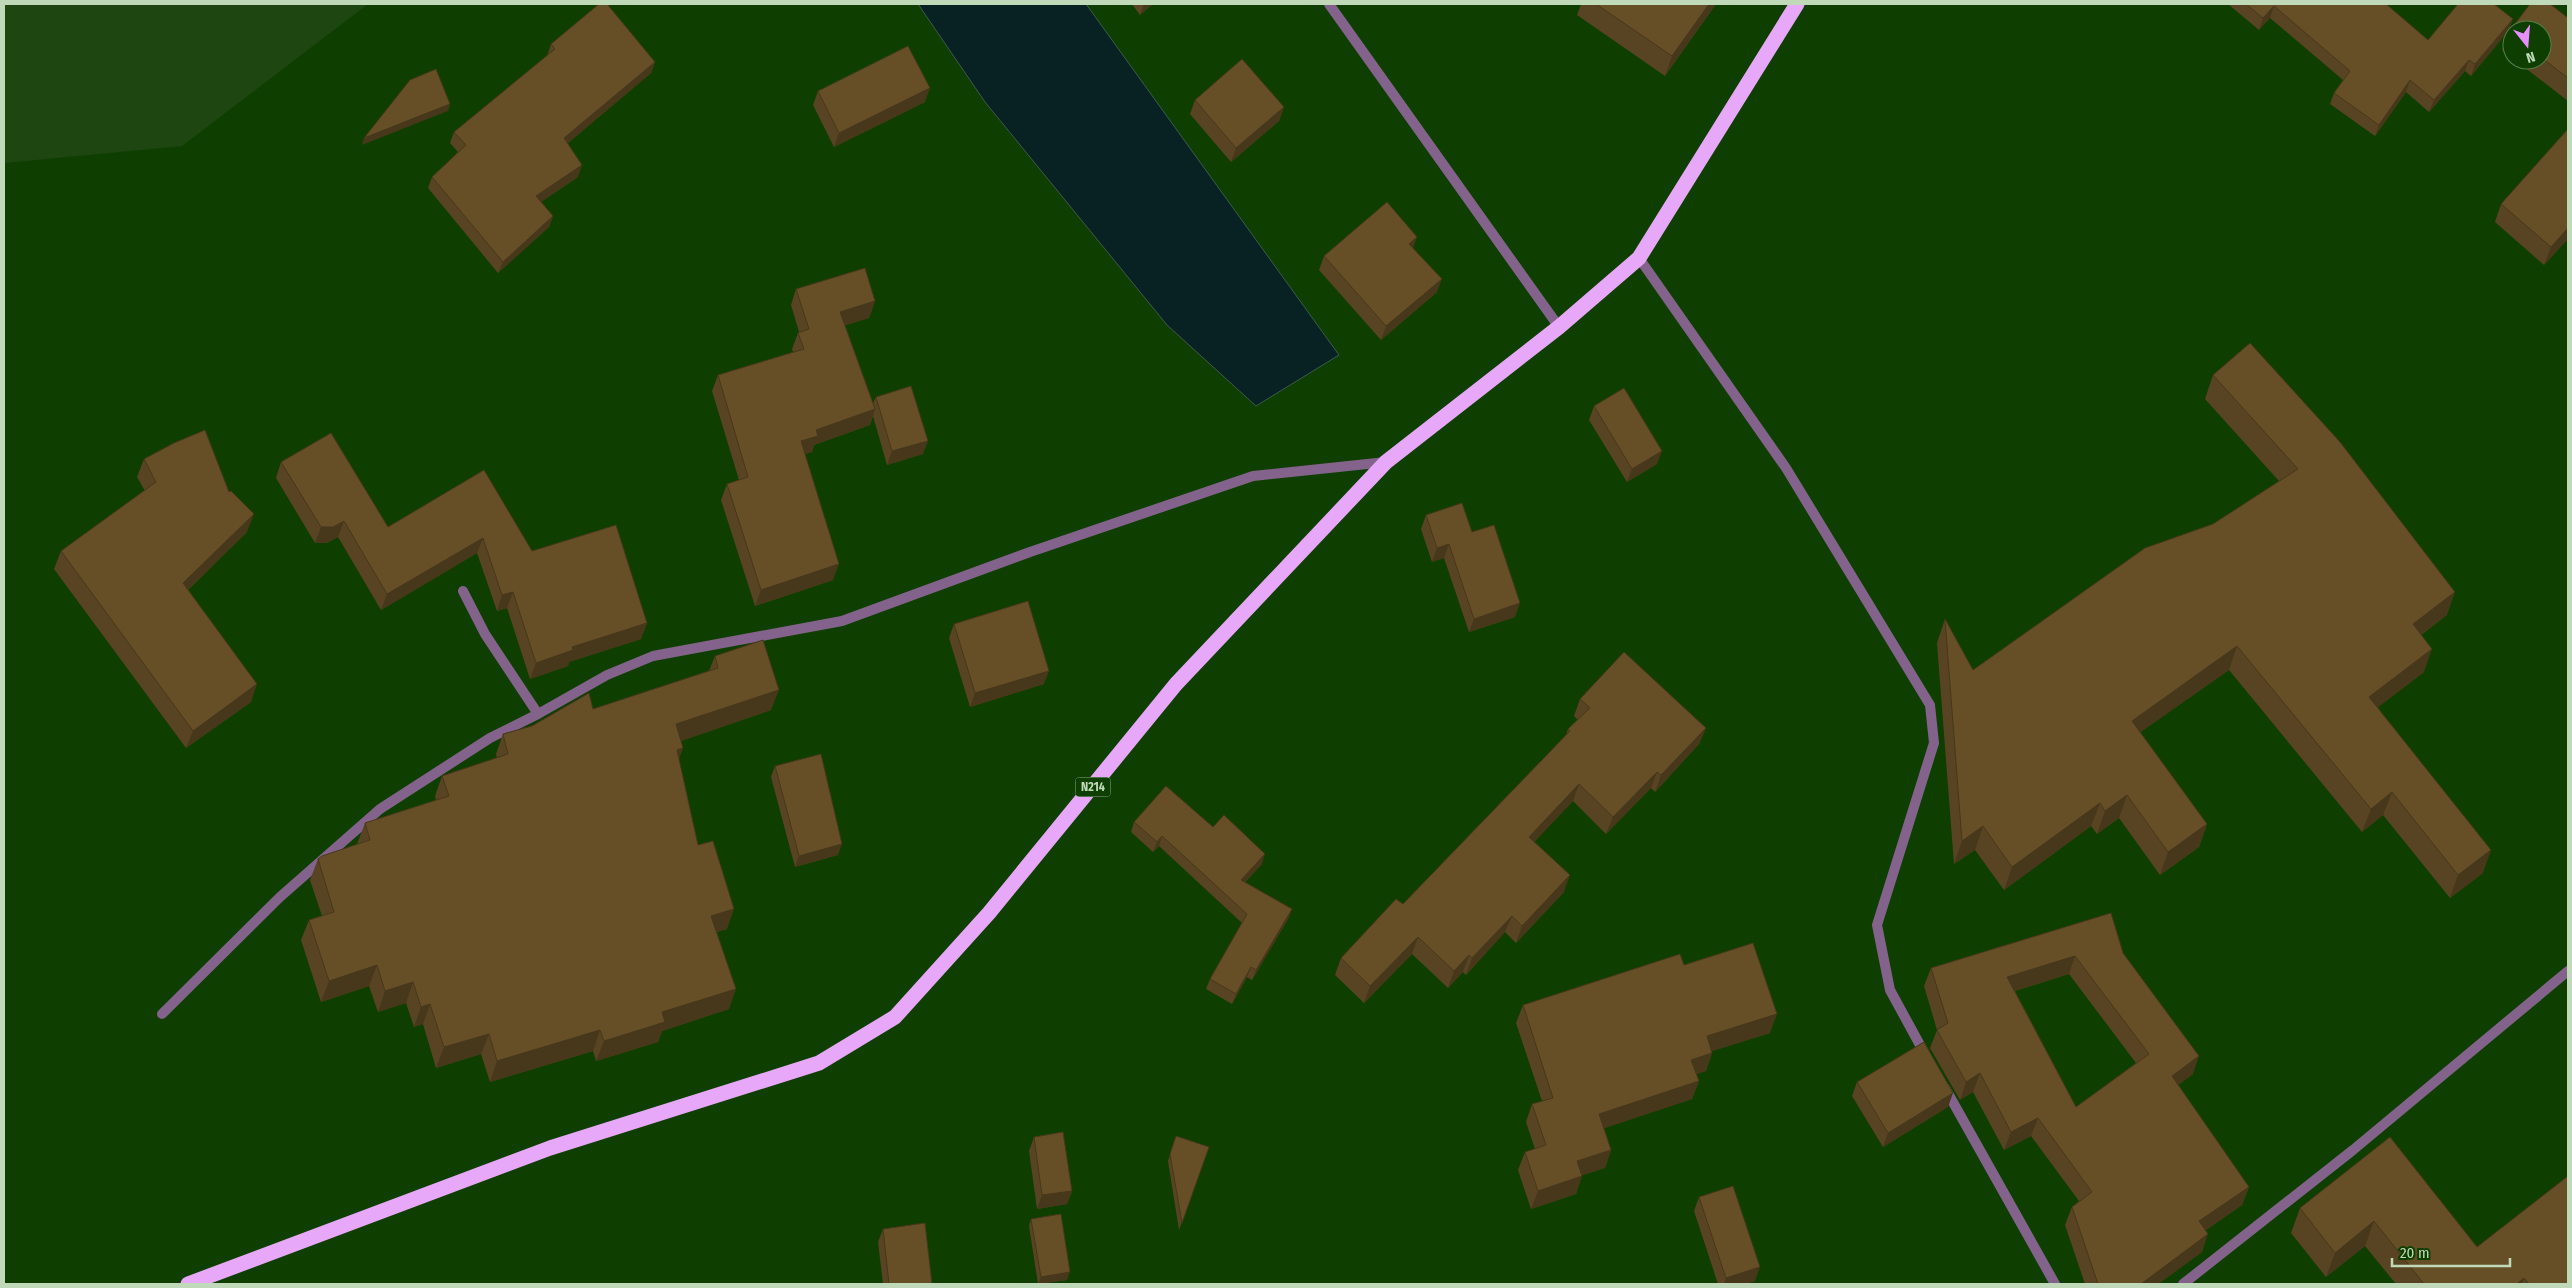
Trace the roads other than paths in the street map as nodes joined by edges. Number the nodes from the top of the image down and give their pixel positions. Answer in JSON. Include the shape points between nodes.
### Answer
{"nodes":[{"id":1,"x":1329,"y":4,"type":"edge"},
{"id":2,"x":1797,"y":4,"type":"edge"},
{"id":3,"x":1639,"y":258,"type":"junction"},
{"id":4,"x":1559,"y":327,"type":"junction"},
{"id":5,"x":1386,"y":462,"type":"junction"},
{"id":6,"x":464,"y":591,"type":"dead end"},
{"id":7,"x":538,"y":714,"type":"junction"},
{"id":8,"x":2568,"y":971,"type":"edge"},
{"id":9,"x":162,"y":1014,"type":"dead end"},
{"id":10,"x":188,"y":1284,"type":"edge"},
{"id":11,"x":2055,"y":1284,"type":"edge"},
{"id":12,"x":2183,"y":1284,"type":"edge"}],
"edges":[{"from":1,"to":4,"type":"street"},
{"from":2,"to":3,"type":"highway","number":"N214"},
{"from":3,"to":4,"type":"highway","number":"N214"},
{"from":3,"to":11,"type":"street","via":[[1786,468],[1930,705],[1934,743],[1877,925],[1890,990]]},
{"from":4,"to":5,"type":"highway","number":"N214"},
{"from":5,"to":7,"type":"street","via":[[1253,476],[1030,552],[842,621],[653,656],[607,675]]},
{"from":5,"to":10,"type":"highway","number":"N214","via":[[1176,684],[990,913],[895,1016],[819,1064],[550,1148]]},
{"from":6,"to":7,"type":"street","via":[[485,634]]},
{"from":7,"to":9,"type":"street","via":[[490,738],[380,809],[280,897]]},
{"from":8,"to":12,"type":"street","via":[[2353,1150]]}]}
